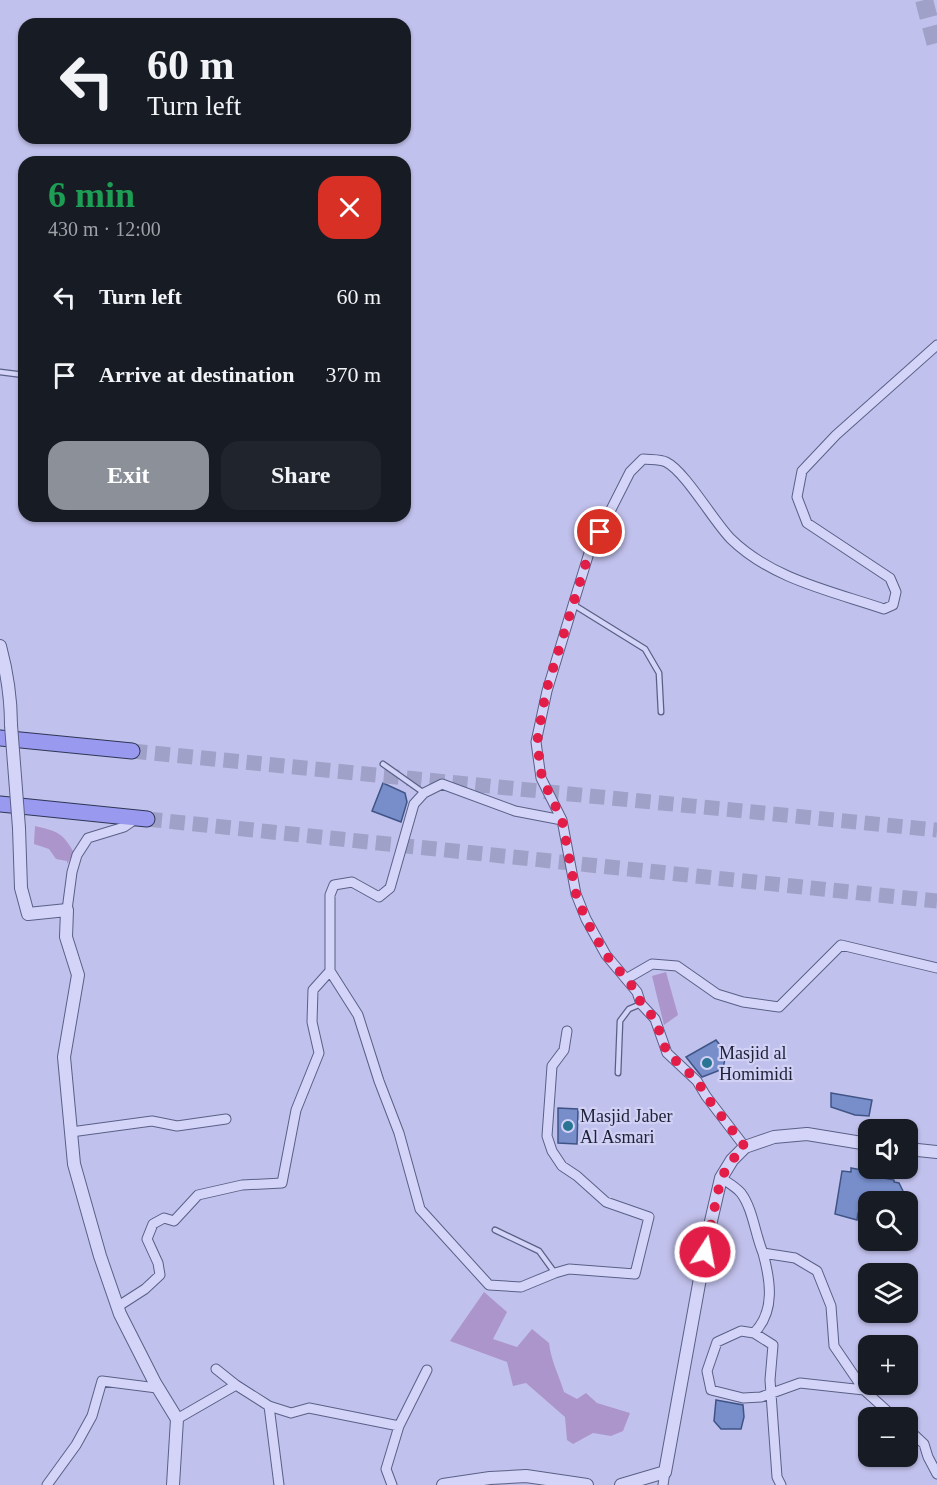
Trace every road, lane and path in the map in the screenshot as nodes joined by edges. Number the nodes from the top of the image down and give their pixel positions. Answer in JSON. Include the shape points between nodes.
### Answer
{"nodes":[{"id":1,"x":937,"y":345,"type":"edge"},
{"id":2,"x":0,"y":372,"type":"edge"},
{"id":3,"x":18,"y":374,"type":"edge"},
{"id":4,"x":573,"y":604,"type":"junction"},
{"id":5,"x":0,"y":646,"type":"edge"},
{"id":6,"x":6,"y":702,"type":"edge"},
{"id":7,"x":661,"y":712,"type":"dead end"},
{"id":8,"x":0,"y":738,"type":"edge"},
{"id":9,"x":132,"y":751,"type":"tunnel mouth"},
{"id":10,"x":384,"y":764,"type":"dead end"},
{"id":11,"x":424,"y":794,"type":"junction"},
{"id":12,"x":0,"y":804,"type":"edge"},
{"id":13,"x":142,"y":818,"type":"joint"},
{"id":14,"x":562,"y":820,"type":"junction"},
{"id":15,"x":67,"y":910,"type":"junction"},
{"id":16,"x":937,"y":968,"type":"edge"},
{"id":17,"x":330,"y":971,"type":"junction"},
{"id":18,"x":626,"y":979,"type":"junction"},
{"id":19,"x":641,"y":1004,"type":"junction"},
{"id":20,"x":567,"y":1031,"type":"dead end"},
{"id":21,"x":618,"y":1073,"type":"dead end"},
{"id":22,"x":226,"y":1119,"type":"dead end"},
{"id":23,"x":71,"y":1132,"type":"junction"},
{"id":24,"x":858,"y":1142,"type":"edge"},
{"id":25,"x":745,"y":1147,"type":"junction"},
{"id":26,"x":918,"y":1150,"type":"edge"},
{"id":27,"x":937,"y":1152,"type":"edge"},
{"id":28,"x":721,"y":1178,"type":"junction"},
{"id":29,"x":495,"y":1230,"type":"dead end"},
{"id":30,"x":764,"y":1252,"type":"junction"},
{"id":31,"x":555,"y":1273,"type":"junction"},
{"id":32,"x":117,"y":1307,"type":"junction"},
{"id":33,"x":754,"y":1333,"type":"junction"},
{"id":34,"x":216,"y":1369,"type":"dead end"},
{"id":35,"x":427,"y":1370,"type":"dead end"},
{"id":36,"x":858,"y":1381,"type":"edge"},
{"id":37,"x":236,"y":1385,"type":"junction"},
{"id":38,"x":157,"y":1388,"type":"junction"},
{"id":39,"x":858,"y":1389,"type":"edge"},
{"id":40,"x":771,"y":1392,"type":"junction"},
{"id":41,"x":870,"y":1395,"type":"edge"},
{"id":42,"x":269,"y":1406,"type":"junction"},
{"id":43,"x":883,"y":1407,"type":"edge"},
{"id":44,"x":177,"y":1419,"type":"junction"},
{"id":45,"x":399,"y":1426,"type":"junction"},
{"id":46,"x":918,"y":1438,"type":"edge"},
{"id":47,"x":665,"y":1472,"type":"junction"},
{"id":48,"x":937,"y":1474,"type":"edge"},
{"id":49,"x":47,"y":1485,"type":"edge"},
{"id":50,"x":173,"y":1485,"type":"edge"},
{"id":51,"x":279,"y":1485,"type":"edge"},
{"id":52,"x":392,"y":1485,"type":"edge"},
{"id":53,"x":443,"y":1485,"type":"edge"},
{"id":54,"x":587,"y":1485,"type":"edge"},
{"id":55,"x":621,"y":1485,"type":"edge"},
{"id":56,"x":663,"y":1485,"type":"edge"},
{"id":57,"x":781,"y":1485,"type":"edge"}],
"edges":[{"from":1,"to":4,"type":"street","via":[[836,435],[802,471],[797,497],[807,523],[890,578],[896,592],[893,605],[884,609],[790,577],[755,559],[730,537],[678,471],[666,462],[643,459],[630,472],[589,553]]},
{"from":2,"to":3,"type":"lane"},
{"from":4,"to":7,"type":"lane","via":[[645,650],[659,673]]},
{"from":4,"to":14,"type":"street","via":[[546,691],[537,742],[542,778]]},
{"from":5,"to":6,"type":"street","via":[[6,669]]},
{"from":6,"to":15,"type":"street","bridge":true,"via":[[20,828],[21,888],[28,914]]},
{"from":8,"to":9,"type":"main road"},
{"from":10,"to":11,"type":"lane"},
{"from":11,"to":14,"type":"street","via":[[442,784],[515,811]]},
{"from":11,"to":17,"type":"street","via":[[414,804],[390,888],[380,897],[352,882],[334,885],[330,895]]},
{"from":12,"to":13,"type":"main road"},
{"from":13,"to":15,"type":"street","via":[[88,838],[72,872]]},
{"from":14,"to":18,"type":"street","via":[[576,894],[586,920],[606,955]]},
{"from":15,"to":23,"type":"street","via":[[66,937],[78,975],[64,1057]]},
{"from":16,"to":18,"type":"street","via":[[841,945],[779,1007],[717,994],[678,966],[652,964]]},
{"from":17,"to":31,"type":"street","via":[[358,1016],[399,1133],[420,1209],[489,1285],[522,1287]]},
{"from":17,"to":32,"type":"street","via":[[313,990],[312,1022],[319,1053],[296,1110],[282,1183],[242,1185],[198,1195],[174,1221],[164,1218],[153,1224],[147,1239],[160,1275]]},
{"from":18,"to":19,"type":"street"},
{"from":19,"to":21,"type":"lane","via":[[629,1009],[620,1021]]},
{"from":19,"to":25,"type":"street","via":[[655,1019],[667,1053],[697,1080]]},
{"from":20,"to":31,"type":"street","via":[[564,1050],[552,1066],[547,1136],[552,1151],[562,1166],[606,1202],[649,1216],[635,1274],[569,1269]]},
{"from":22,"to":23,"type":"street","via":[[177,1126],[152,1121]]},
{"from":23,"to":32,"type":"street","via":[[74,1164],[86,1210]]},
{"from":24,"to":25,"type":"street","via":[[807,1134],[774,1137]]},
{"from":25,"to":28,"type":"street"},
{"from":26,"to":27,"type":"street"},
{"from":28,"to":30,"type":"street","via":[[740,1191]]},
{"from":28,"to":47,"type":"street"},
{"from":29,"to":31,"type":"lane","via":[[540,1251]]},
{"from":30,"to":33,"type":"street","via":[[770,1279],[768,1307],[762,1325]]},
{"from":30,"to":36,"type":"street","via":[[795,1258],[817,1271],[831,1306],[834,1346]]},
{"from":32,"to":38,"type":"street"},
{"from":33,"to":40,"type":"street","via":[[773,1345]]},
{"from":33,"to":40,"type":"street","via":[[741,1331],[717,1342],[707,1371],[711,1390],[743,1398]]},
{"from":34,"to":37,"type":"street"},
{"from":35,"to":45,"type":"street"},
{"from":37,"to":42,"type":"street"},
{"from":37,"to":44,"type":"street"},
{"from":38,"to":44,"type":"street"},
{"from":38,"to":49,"type":"street","via":[[102,1381],[92,1416]]},
{"from":39,"to":40,"type":"street","via":[[800,1383]]},
{"from":40,"to":57,"type":"street","via":[[777,1477]]},
{"from":41,"to":43,"type":"street"},
{"from":42,"to":45,"type":"street","via":[[291,1413],[309,1408]]},
{"from":42,"to":51,"type":"street"},
{"from":44,"to":50,"type":"street"},
{"from":45,"to":52,"type":"street","via":[[386,1469]]},
{"from":46,"to":48,"type":"street"},
{"from":47,"to":55,"type":"street"},
{"from":47,"to":56,"type":"street"},
{"from":53,"to":54,"type":"street","via":[[526,1476]]}]}
